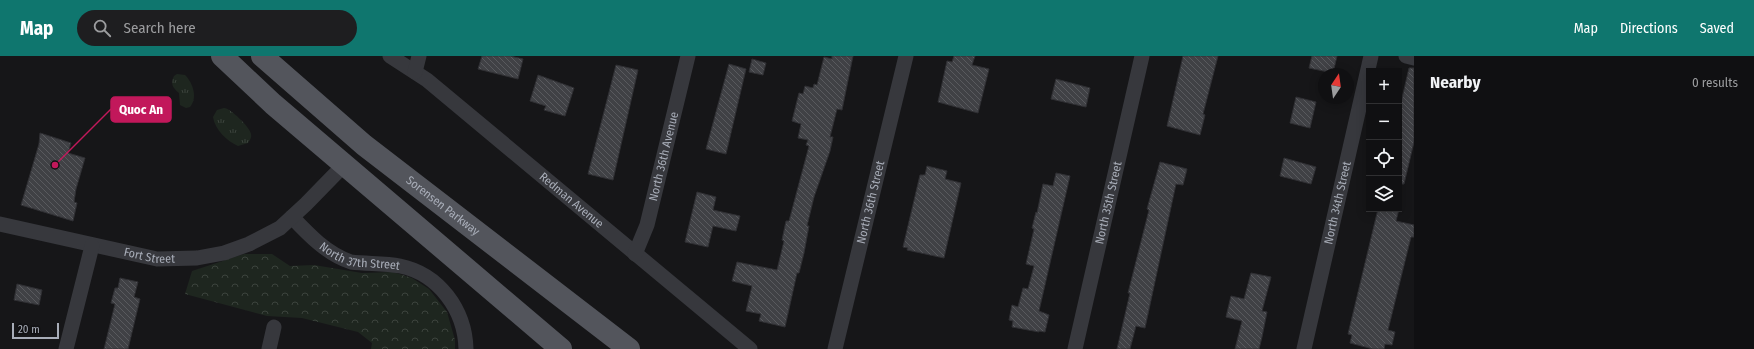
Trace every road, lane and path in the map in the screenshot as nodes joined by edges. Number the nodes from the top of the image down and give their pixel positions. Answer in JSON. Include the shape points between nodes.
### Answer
{"nodes":[{"id":1,"x":222,"y":56,"type":"edge"},
{"id":2,"x":262,"y":56,"type":"edge"},
{"id":3,"x":390,"y":56,"type":"edge"},
{"id":4,"x":418,"y":56,"type":"edge"},
{"id":5,"x":688,"y":56,"type":"edge"},
{"id":6,"x":906,"y":56,"type":"edge"},
{"id":7,"x":1142,"y":56,"type":"edge"},
{"id":8,"x":1371,"y":56,"type":"edge"},
{"id":9,"x":1406,"y":56,"type":"edge"},
{"id":10,"x":1414,"y":58,"type":"edge"},
{"id":11,"x":415,"y":72,"type":"junction"},
{"id":12,"x":345,"y":164,"type":"junction"},
{"id":13,"x":402,"y":174,"type":"junction"},
{"id":14,"x":292,"y":217,"type":"junction"},
{"id":15,"x":0,"y":224,"type":"edge"},
{"id":16,"x":92,"y":246,"type":"junction"},
{"id":17,"x":635,"y":254,"type":"junction"},
{"id":18,"x":274,"y":327,"type":"dead end"},
{"id":19,"x":66,"y":349,"type":"edge"},
{"id":20,"x":269,"y":349,"type":"edge"},
{"id":21,"x":466,"y":349,"type":"edge"},
{"id":22,"x":561,"y":349,"type":"edge"},
{"id":23,"x":629,"y":349,"type":"edge"},
{"id":24,"x":750,"y":349,"type":"edge"},
{"id":25,"x":835,"y":349,"type":"edge"},
{"id":26,"x":1075,"y":349,"type":"edge"},
{"id":27,"x":1304,"y":349,"type":"edge"}],
"edges":[{"from":1,"to":12,"type":"main road","via":[[273,104]]},
{"from":2,"to":13,"type":"main road","name":"Sorensen Parkway","via":[[364,145]]},
{"from":3,"to":11,"type":"street","name":"Redman Avenue"},
{"from":4,"to":11,"type":"street"},
{"from":5,"to":17,"type":"street","name":"North 36th Avenue","via":[[647,225]]},
{"from":6,"to":25,"type":"street","name":"North 36th Street"},
{"from":7,"to":26,"type":"street","name":"North 35th Street"},
{"from":8,"to":27,"type":"street","name":"North 34th Street"},
{"from":9,"to":10,"type":"street"},
{"from":11,"to":17,"type":"street","name":"Redman Avenue"},
{"from":12,"to":13,"type":"main road","via":[[364,159]]},
{"from":12,"to":14,"type":"street"},
{"from":12,"to":22,"type":"main road"},
{"from":13,"to":23,"type":"main road","name":"Sorensen Parkway"},
{"from":14,"to":16,"type":"street","name":"Fort Street","via":[[280,228],[249,244],[224,253],[197,258],[157,259]]},
{"from":14,"to":21,"type":"street","name":"North 37th Street","via":[[330,252],[343,260],[408,268],[437,285],[457,310],[463,326]]},
{"from":15,"to":16,"type":"street","name":"Fort Street"},
{"from":16,"to":19,"type":"street"},
{"from":17,"to":24,"type":"street","name":"Redman Avenue"},
{"from":18,"to":20,"type":"street"}]}
